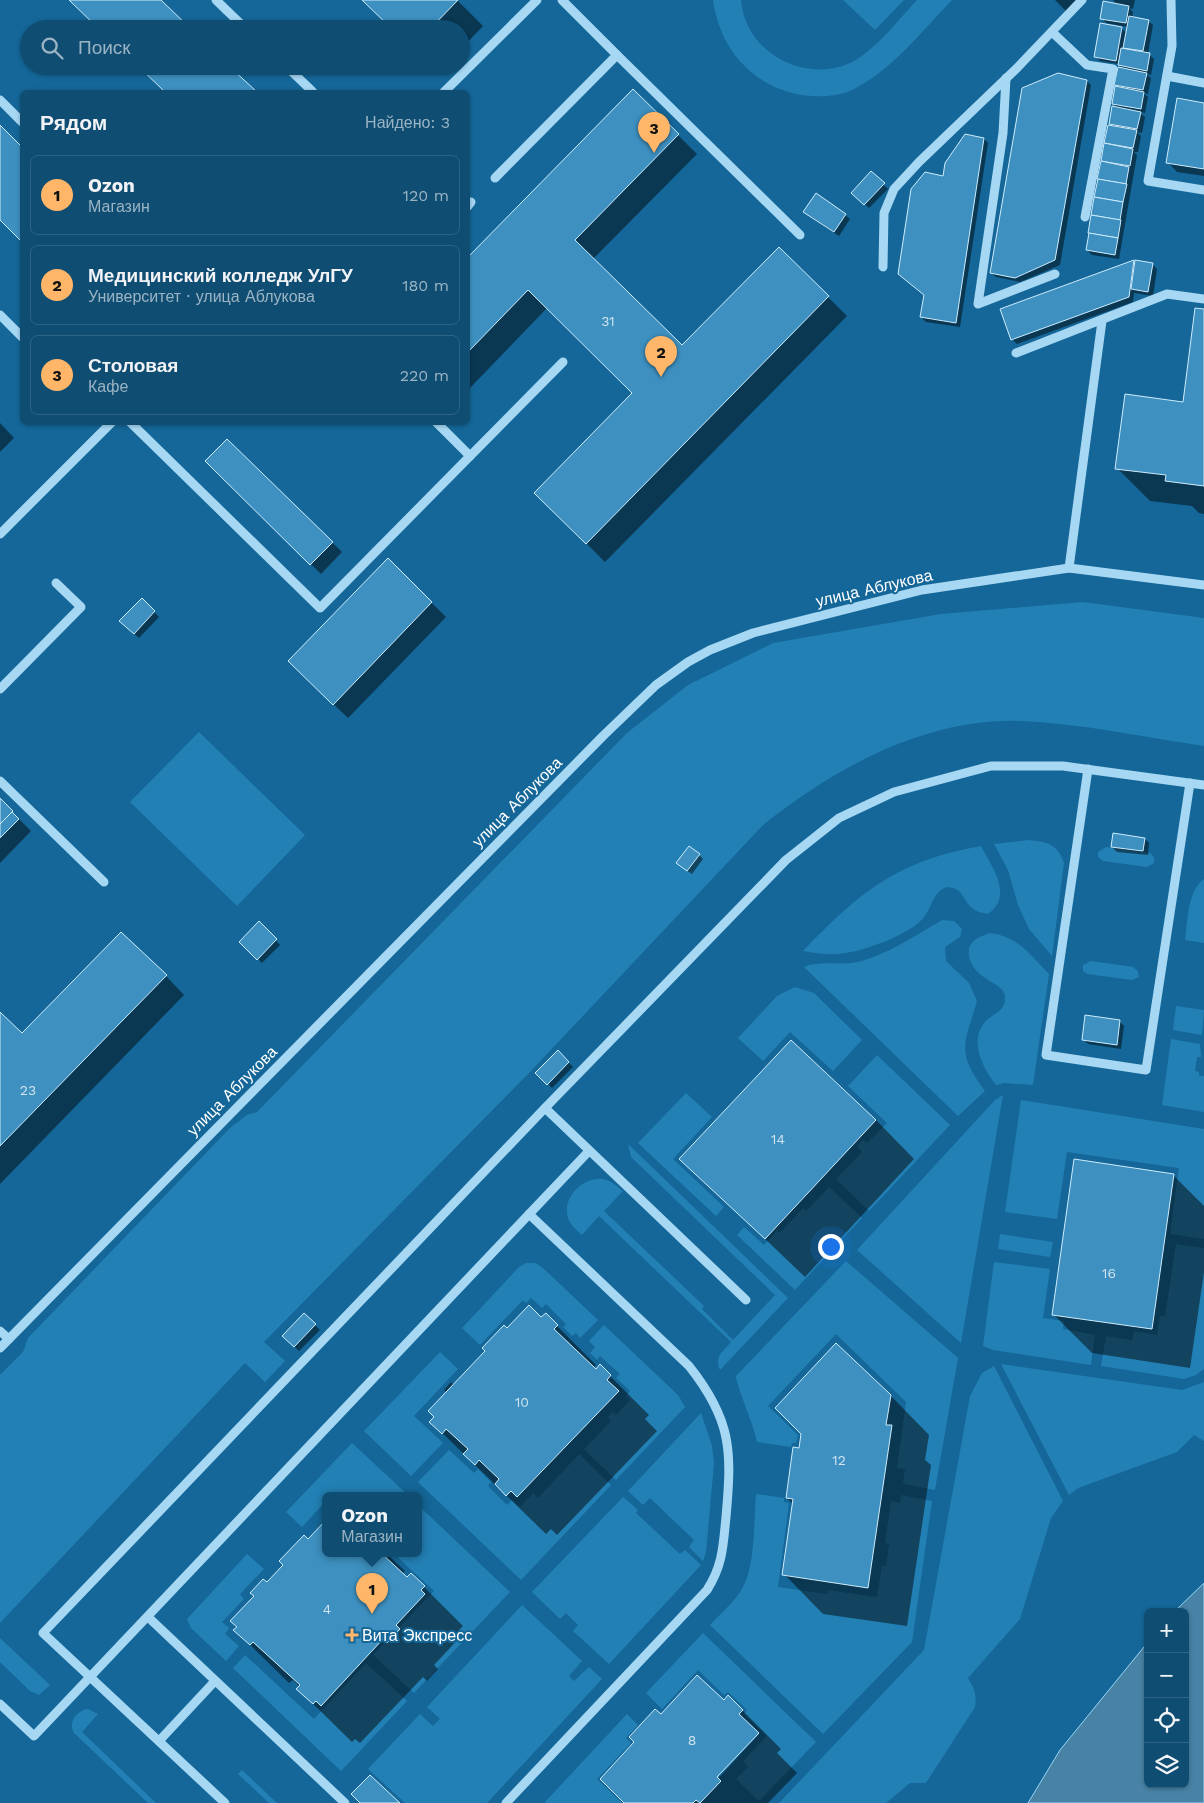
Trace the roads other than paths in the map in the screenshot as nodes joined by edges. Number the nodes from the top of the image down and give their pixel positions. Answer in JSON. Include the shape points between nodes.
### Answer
{"nodes":[{"id":1,"x":216,"y":0,"type":"edge"},
{"id":2,"x":562,"y":0,"type":"edge"},
{"id":3,"x":1082,"y":0,"type":"edge"},
{"id":4,"x":1172,"y":0,"type":"edge"},
{"id":5,"x":530,"y":2,"type":"edge"},
{"id":6,"x":237,"y":20,"type":"edge"},
{"id":7,"x":1052,"y":32,"type":"junction"},
{"id":8,"x":617,"y":55,"type":"junction"},
{"id":9,"x":470,"y":65,"type":"edge"},
{"id":10,"x":295,"y":75,"type":"edge"},
{"id":11,"x":460,"y":75,"type":"edge"},
{"id":12,"x":1167,"y":76,"type":"junction"},
{"id":13,"x":1006,"y":78,"type":"junction"},
{"id":14,"x":1204,"y":83,"type":"edge"},
{"id":15,"x":311,"y":90,"type":"edge"},
{"id":16,"x":446,"y":90,"type":"edge"},
{"id":17,"x":0,"y":100,"type":"edge"},
{"id":18,"x":20,"y":120,"type":"edge"},
{"id":19,"x":495,"y":178,"type":"dead end"},
{"id":20,"x":1204,"y":190,"type":"edge"},
{"id":21,"x":1085,"y":217,"type":"dead end"},
{"id":22,"x":800,"y":235,"type":"dead end"},
{"id":23,"x":883,"y":267,"type":"dead end"},
{"id":24,"x":1055,"y":274,"type":"dead end"},
{"id":25,"x":1204,"y":299,"type":"edge"},
{"id":26,"x":0,"y":315,"type":"edge"},
{"id":27,"x":1102,"y":321,"type":"junction"},
{"id":28,"x":20,"y":335,"type":"edge"},
{"id":29,"x":1016,"y":353,"type":"dead end"},
{"id":30,"x":562,"y":362,"type":"dead end"},
{"id":31,"x":110,"y":425,"type":"edge"},
{"id":32,"x":133,"y":425,"type":"edge"},
{"id":33,"x":439,"y":425,"type":"edge"},
{"id":34,"x":470,"y":456,"type":"junction"},
{"id":35,"x":0,"y":534,"type":"edge"},
{"id":36,"x":1069,"y":568,"type":"junction"},
{"id":37,"x":56,"y":583,"type":"dead end"},
{"id":38,"x":1204,"y":585,"type":"edge"},
{"id":39,"x":0,"y":689,"type":"edge"},
{"id":40,"x":1088,"y":770,"type":"junction"},
{"id":41,"x":0,"y":780,"type":"edge"},
{"id":42,"x":1190,"y":783,"type":"junction"},
{"id":43,"x":1204,"y":785,"type":"edge"},
{"id":44,"x":104,"y":882,"type":"dead end"},
{"id":45,"x":544,"y":1108,"type":"junction"},
{"id":46,"x":589,"y":1151,"type":"junction"},
{"id":47,"x":529,"y":1214,"type":"junction"},
{"id":48,"x":746,"y":1300,"type":"dead end"},
{"id":49,"x":0,"y":1331,"type":"edge"},
{"id":50,"x":8,"y":1339,"type":"junction"},
{"id":51,"x":0,"y":1348,"type":"edge"},
{"id":52,"x":148,"y":1617,"type":"junction"},
{"id":53,"x":90,"y":1677,"type":"junction"},
{"id":54,"x":216,"y":1681,"type":"junction"},
{"id":55,"x":0,"y":1704,"type":"edge"},
{"id":56,"x":159,"y":1742,"type":"junction"},
{"id":57,"x":225,"y":1803,"type":"edge"},
{"id":58,"x":345,"y":1803,"type":"edge"},
{"id":59,"x":506,"y":1803,"type":"edge"}],
"edges":[{"from":1,"to":6,"type":"street"},
{"from":2,"to":8,"type":"street"},
{"from":3,"to":7,"type":"street"},
{"from":4,"to":12,"type":"street","via":[[1172,46]]},
{"from":5,"to":9,"type":"street"},
{"from":7,"to":13,"type":"street"},
{"from":7,"to":21,"type":"street","via":[[1087,64],[1113,69]]},
{"from":8,"to":19,"type":"street"},
{"from":8,"to":22,"type":"street"},
{"from":10,"to":15,"type":"street"},
{"from":11,"to":16,"type":"street"},
{"from":12,"to":14,"type":"street"},
{"from":12,"to":20,"type":"street","via":[[1148,181]]},
{"from":13,"to":23,"type":"street","via":[[894,189],[884,213]]},
{"from":13,"to":24,"type":"street","via":[[1002,133],[978,304]]},
{"from":17,"to":18,"type":"street"},
{"from":25,"to":27,"type":"street","via":[[1167,294]]},
{"from":26,"to":28,"type":"street"},
{"from":27,"to":29,"type":"street"},
{"from":27,"to":36,"type":"street"},
{"from":30,"to":34,"type":"street"},
{"from":31,"to":35,"type":"street"},
{"from":32,"to":34,"type":"street","via":[[320,608]]},
{"from":33,"to":34,"type":"street"},
{"from":36,"to":38,"type":"street","name":"улица Аблукова"},
{"from":36,"to":50,"type":"street","name":"улица Аблукова","via":[[922,590],[753,633],[710,650],[672,674],[603,736]]},
{"from":37,"to":39,"type":"street","via":[[81,607]]},
{"from":40,"to":42,"type":"street"},
{"from":40,"to":42,"type":"street","via":[[1046,1055],[1146,1070]]},
{"from":40,"to":45,"type":"street","via":[[1063,766],[991,766],[894,792],[839,818],[786,860]]},
{"from":41,"to":44,"type":"street"},
{"from":42,"to":43,"type":"street"},
{"from":45,"to":46,"type":"street"},
{"from":45,"to":53,"type":"street","via":[[44,1633]]},
{"from":46,"to":47,"type":"street"},
{"from":46,"to":48,"type":"street"},
{"from":47,"to":52,"type":"street"},
{"from":47,"to":59,"type":"street","via":[[689,1366],[709,1391],[724,1427],[730,1454],[730,1477],[720,1568],[707,1590]]},
{"from":49,"to":50,"type":"street"},
{"from":50,"to":51,"type":"street","name":"улица Аблукова"},
{"from":52,"to":53,"type":"street"},
{"from":52,"to":54,"type":"street"},
{"from":53,"to":55,"type":"street","via":[[34,1736]]},
{"from":53,"to":56,"type":"street"},
{"from":54,"to":56,"type":"street"},
{"from":54,"to":58,"type":"street"},
{"from":56,"to":57,"type":"street"}]}
